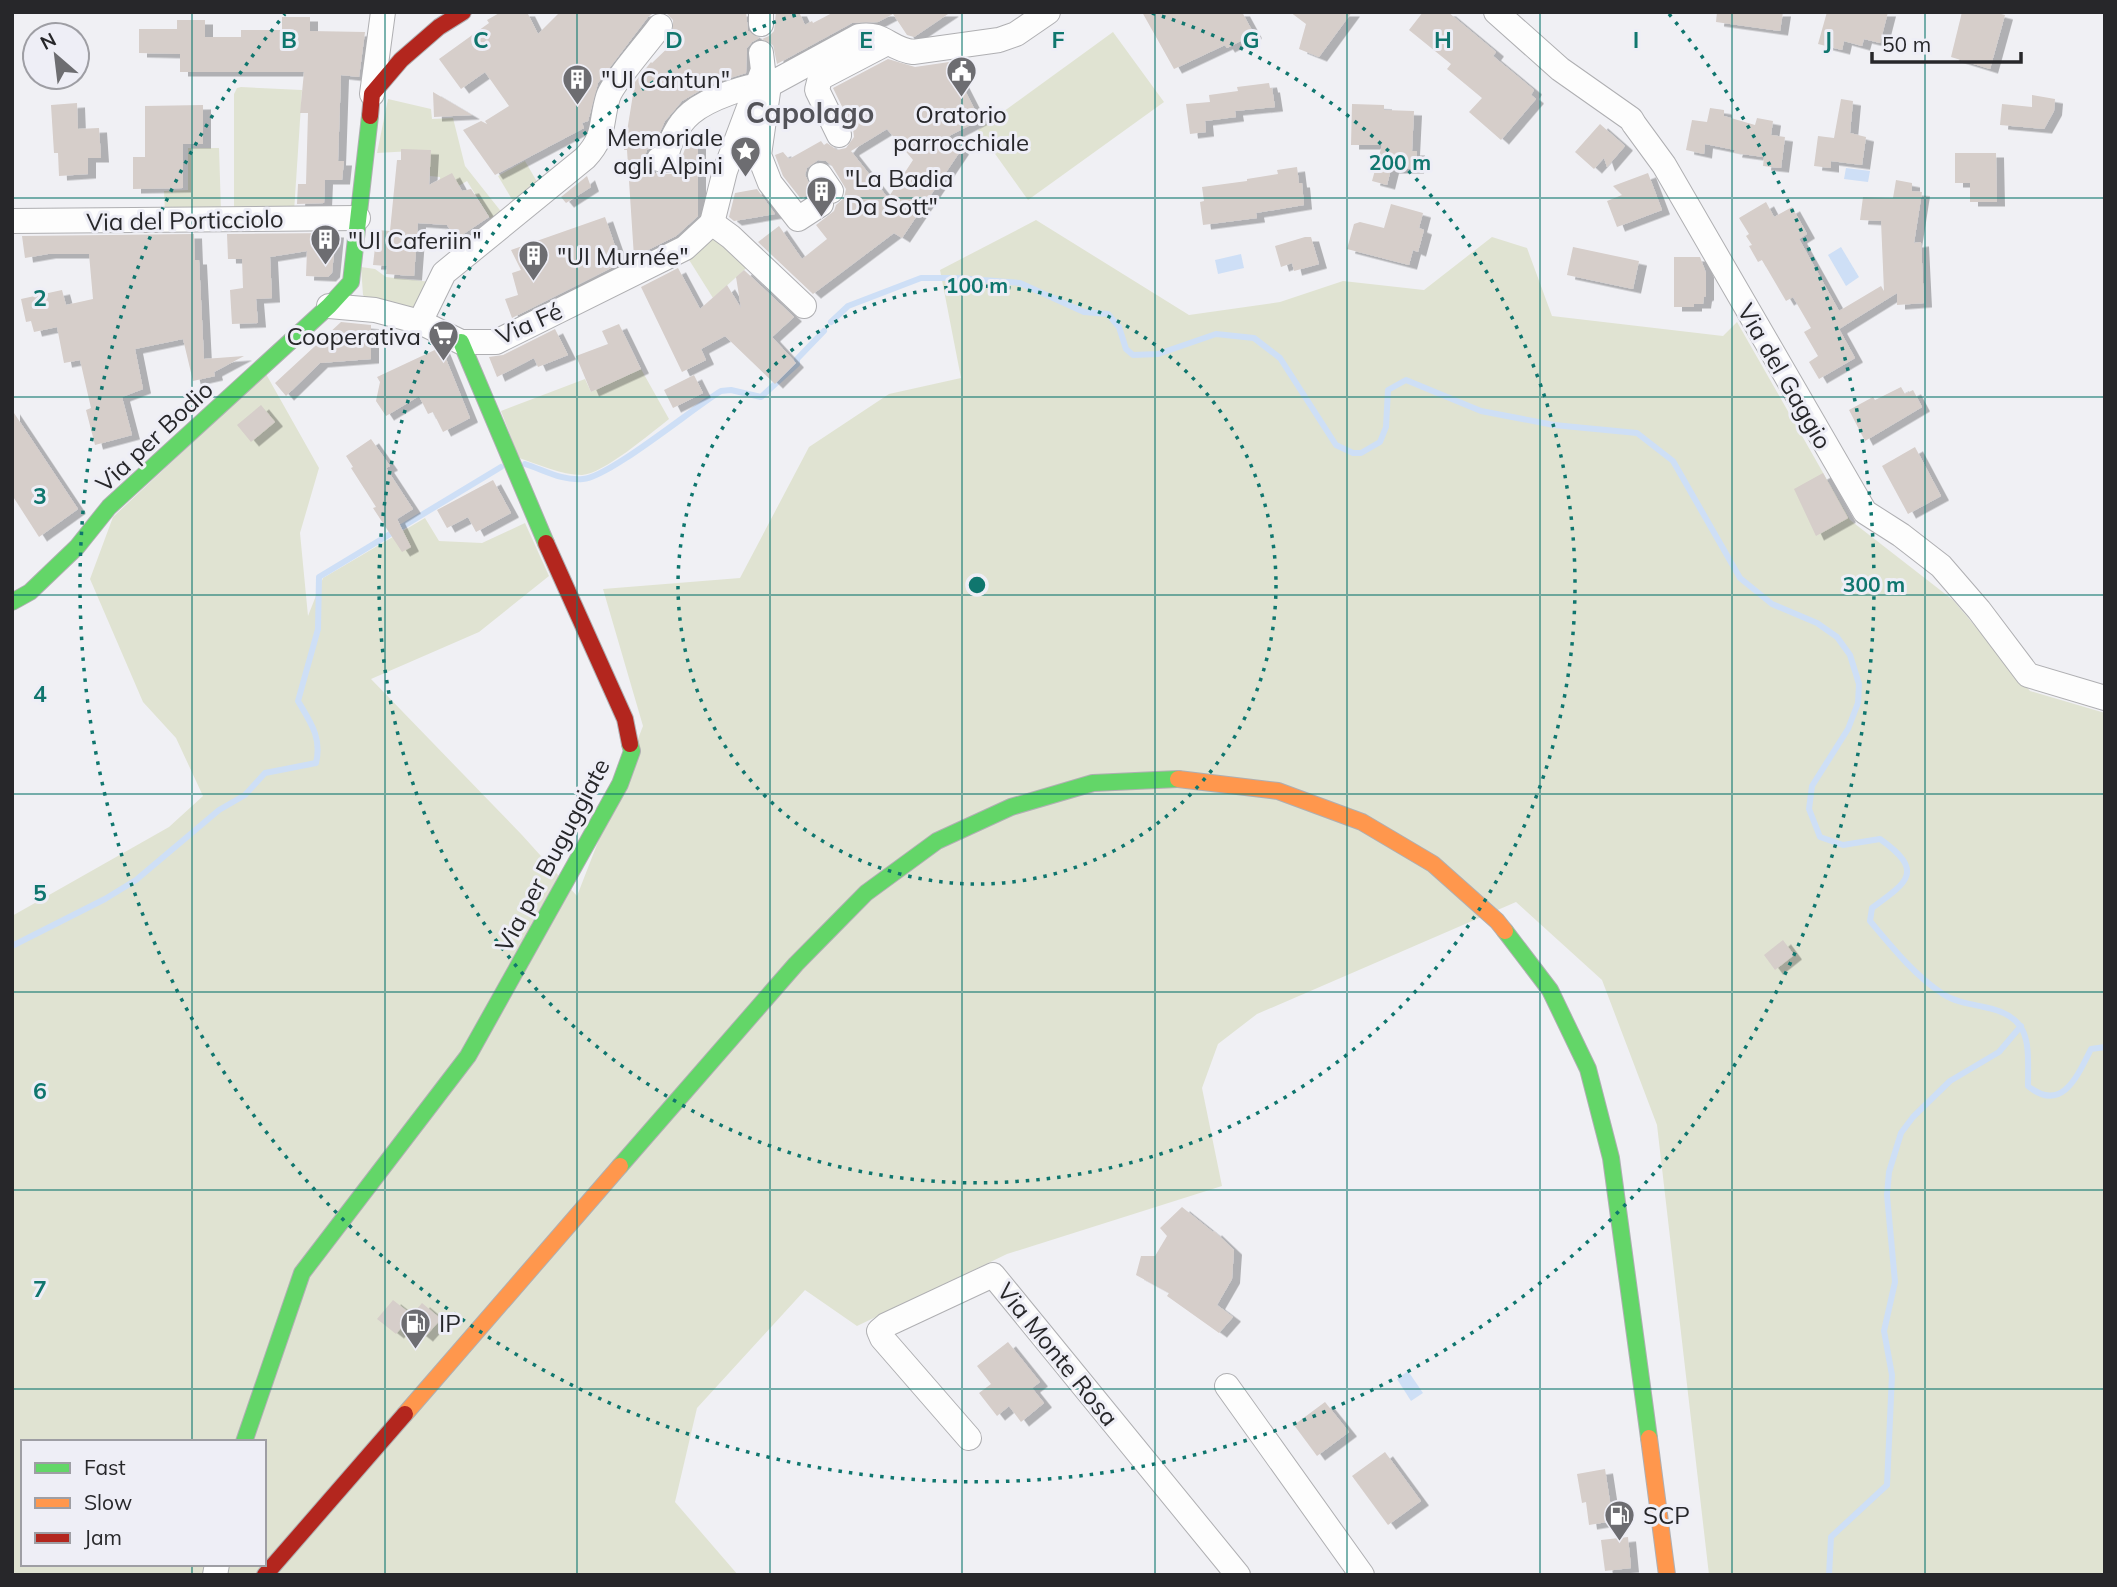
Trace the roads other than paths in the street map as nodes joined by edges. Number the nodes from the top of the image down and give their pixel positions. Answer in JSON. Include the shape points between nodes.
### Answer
{"nodes":[{"id":1,"x":383,"y":12,"type":"edge"},
{"id":2,"x":463,"y":12,"type":"edge"},
{"id":3,"x":1048,"y":12,"type":"edge"},
{"id":4,"x":1496,"y":12,"type":"edge"},
{"id":5,"x":660,"y":26,"type":"dead end"},
{"id":6,"x":896,"y":47,"type":"junction"},
{"id":7,"x":761,"y":53,"type":"dead end"},
{"id":8,"x":763,"y":85,"type":"junction"},
{"id":9,"x":372,"y":94,"type":"junction"},
{"id":10,"x":839,"y":135,"type":"dead end"},
{"id":11,"x":659,"y":159,"type":"dead end"},
{"id":12,"x":824,"y":190,"type":"dead end"},
{"id":13,"x":358,"y":218,"type":"junction"},
{"id":14,"x":12,"y":221,"type":"edge"},
{"id":15,"x":712,"y":223,"type":"junction"},
{"id":16,"x":329,"y":306,"type":"junction"},
{"id":17,"x":804,"y":306,"type":"dead end"},
{"id":18,"x":420,"y":322,"type":"junction"},
{"id":19,"x":461,"y":342,"type":"junction"},
{"id":20,"x":12,"y":601,"type":"edge"},
{"id":21,"x":2105,"y":698,"type":"edge"},
{"id":22,"x":1227,"y":1385,"type":"dead end"},
{"id":23,"x":969,"y":1438,"type":"dead end"},
{"id":24,"x":245,"y":1440,"type":"edge"},
{"id":25,"x":265,"y":1575,"type":"edge"},
{"id":26,"x":1238,"y":1575,"type":"edge"},
{"id":27,"x":1362,"y":1575,"type":"edge"},
{"id":28,"x":1667,"y":1575,"type":"edge"}],
"edges":[{"from":1,"to":9,"type":"street"},
{"from":2,"to":9,"type":"main road","via":[[439,26],[401,60]]},
{"from":3,"to":6,"type":"street","via":[[999,40],[913,52]]},
{"from":4,"to":21,"type":"street","name":"Via del Gaggio","via":[[1560,69],[1631,119],[1664,165],[1864,512],[1941,566],[2028,675]]},
{"from":5,"to":18,"type":"street","via":[[608,95],[595,148],[444,273]]},
{"from":6,"to":8,"type":"street","via":[[874,34],[859,36]]},
{"from":6,"to":10,"type":"street","via":[[820,78],[817,90]]},
{"from":7,"to":8,"type":"street"},
{"from":8,"to":11,"type":"street","via":[[719,97],[691,113],[667,145],[666,160]]},
{"from":8,"to":12,"type":"street","via":[[759,155],[770,183],[798,219]]},
{"from":8,"to":15,"type":"street","via":[[725,171]]},
{"from":9,"to":13,"type":"main road","name":"Via per Bodio"},
{"from":13,"to":14,"type":"street","name":"Via del Porticciolo"},
{"from":13,"to":16,"type":"main road","name":"Via per Bodio","via":[[351,282]]},
{"from":15,"to":17,"type":"street"},
{"from":15,"to":19,"type":"street","name":"Via Fé","via":[[685,248],[496,342]]},
{"from":16,"to":18,"type":"street","name":"Via Fé","via":[[375,310]]},
{"from":16,"to":20,"type":"main road","name":"Via per Bodio","via":[[114,503],[30,592]]},
{"from":18,"to":19,"type":"street","name":"Via Fé"},
{"from":19,"to":24,"type":"main road","name":"Via per Buguggiate","via":[[625,719],[632,751],[590,841],[468,1056],[302,1273]]},
{"from":22,"to":27,"type":"street"},
{"from":23,"to":26,"type":"street","name":"Via Monte Rosa","via":[[879,1331],[993,1275]]},
{"from":25,"to":28,"type":"main road","via":[[796,964],[866,893],[937,841],[1012,807],[1093,783],[1181,779],[1278,791],[1362,822],[1433,864],[1497,921],[1550,990],[1588,1069],[1611,1158]]}]}
